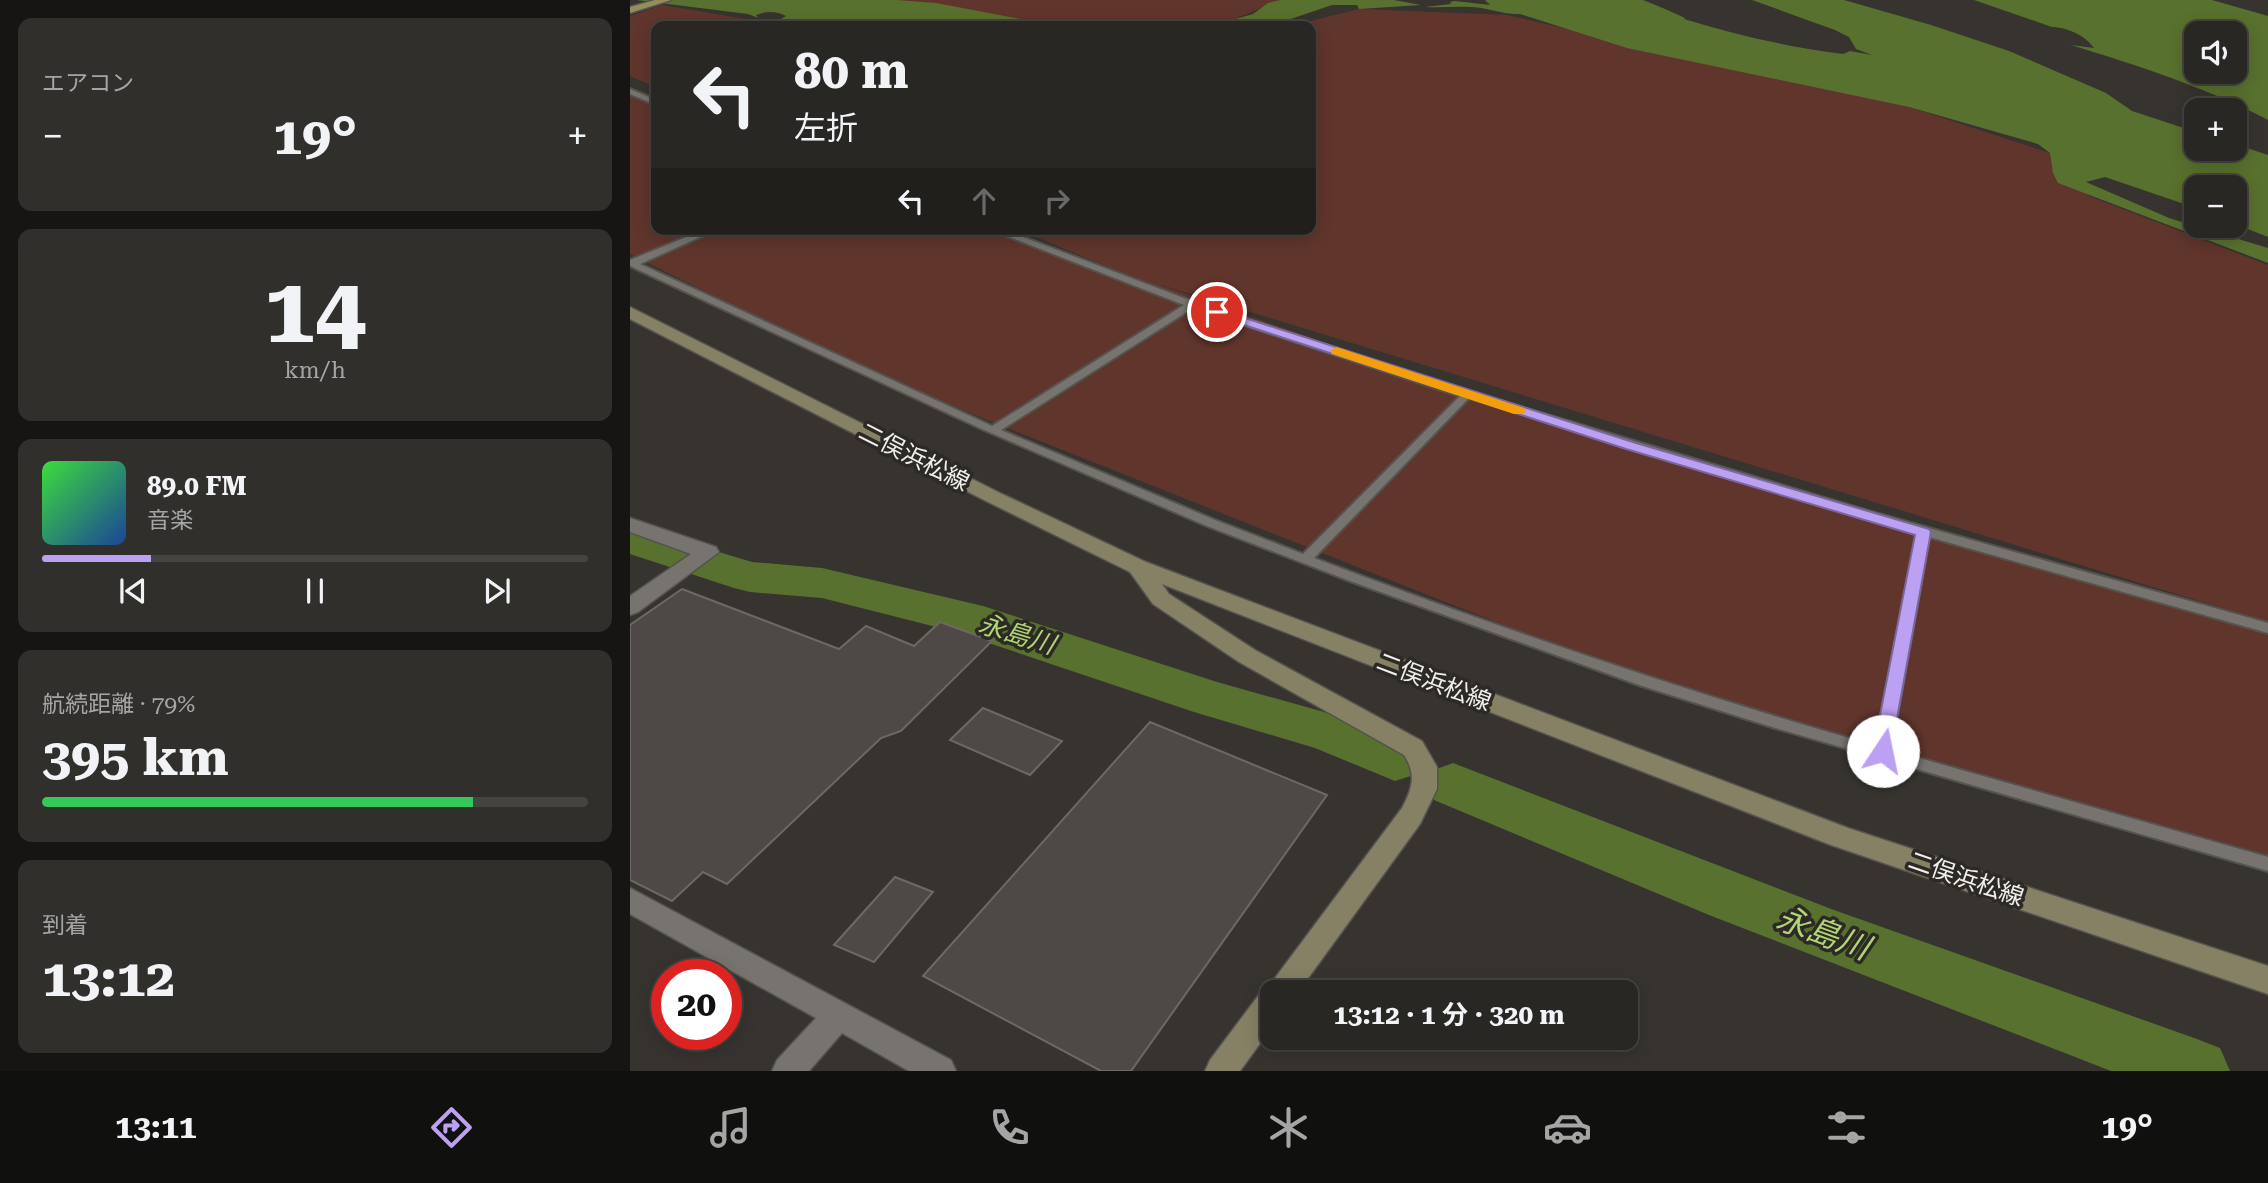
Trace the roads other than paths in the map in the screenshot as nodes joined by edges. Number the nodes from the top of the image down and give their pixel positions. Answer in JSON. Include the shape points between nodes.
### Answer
{"nodes":[{"id":1,"x":666,"y":0,"type":"edge"},
{"id":2,"x":630,"y":10,"type":"edge"},
{"id":3,"x":630,"y":91,"type":"edge"},
{"id":4,"x":651,"y":101,"type":"edge"},
{"id":5,"x":699,"y":235,"type":"edge"},
{"id":6,"x":1009,"y":235,"type":"edge"},
{"id":7,"x":631,"y":263,"type":"edge"},
{"id":8,"x":1192,"y":304,"type":"junction"},
{"id":9,"x":630,"y":312,"type":"edge"},
{"id":10,"x":1467,"y":394,"type":"junction"},
{"id":11,"x":993,"y":430,"type":"junction"},
{"id":12,"x":630,"y":524,"type":"edge"},
{"id":13,"x":1923,"y":532,"type":"junction"},
{"id":14,"x":1305,"y":559,"type":"junction"},
{"id":15,"x":1138,"y":567,"type":"junction"},
{"id":16,"x":630,"y":607,"type":"edge"},
{"id":17,"x":2268,"y":628,"type":"edge"},
{"id":18,"x":1883,"y":751,"type":"junction"},
{"id":19,"x":2268,"y":864,"type":"edge"},
{"id":20,"x":630,"y":900,"type":"edge"},
{"id":21,"x":1289,"y":980,"type":"edge"},
{"id":22,"x":2268,"y":981,"type":"edge"},
{"id":23,"x":839,"y":1015,"type":"junction"},
{"id":24,"x":1260,"y":1018,"type":"edge"},
{"id":25,"x":788,"y":1071,"type":"edge"},
{"id":26,"x":940,"y":1071,"type":"edge"},
{"id":27,"x":1221,"y":1071,"type":"edge"}],
"edges":[{"from":1,"to":2,"type":"main road"},
{"from":3,"to":4,"type":"lane"},
{"from":5,"to":7,"type":"lane"},
{"from":6,"to":8,"type":"lane"},
{"from":7,"to":11,"type":"lane"},
{"from":8,"to":10,"type":"lane"},
{"from":8,"to":11,"type":"lane"},
{"from":9,"to":15,"type":"main road","name":"二俣浜松線"},
{"from":10,"to":13,"type":"lane"},
{"from":10,"to":14,"type":"lane"},
{"from":11,"to":14,"type":"lane"},
{"from":12,"to":16,"type":"street","via":[[708,552]]},
{"from":13,"to":17,"type":"lane"},
{"from":13,"to":18,"type":"lane"},
{"from":14,"to":18,"type":"lane","via":[[1644,681]]},
{"from":15,"to":21,"type":"main road","via":[[1161,599],[1247,656],[1413,748],[1423,762],[1427,786],[1411,816]]},
{"from":15,"to":22,"type":"main road","name":"二俣浜松線","via":[[1841,837]]},
{"from":18,"to":19,"type":"lane"},
{"from":20,"to":23,"type":"street"},
{"from":23,"to":25,"type":"street"},
{"from":23,"to":26,"type":"street"},
{"from":24,"to":27,"type":"main road"}]}
